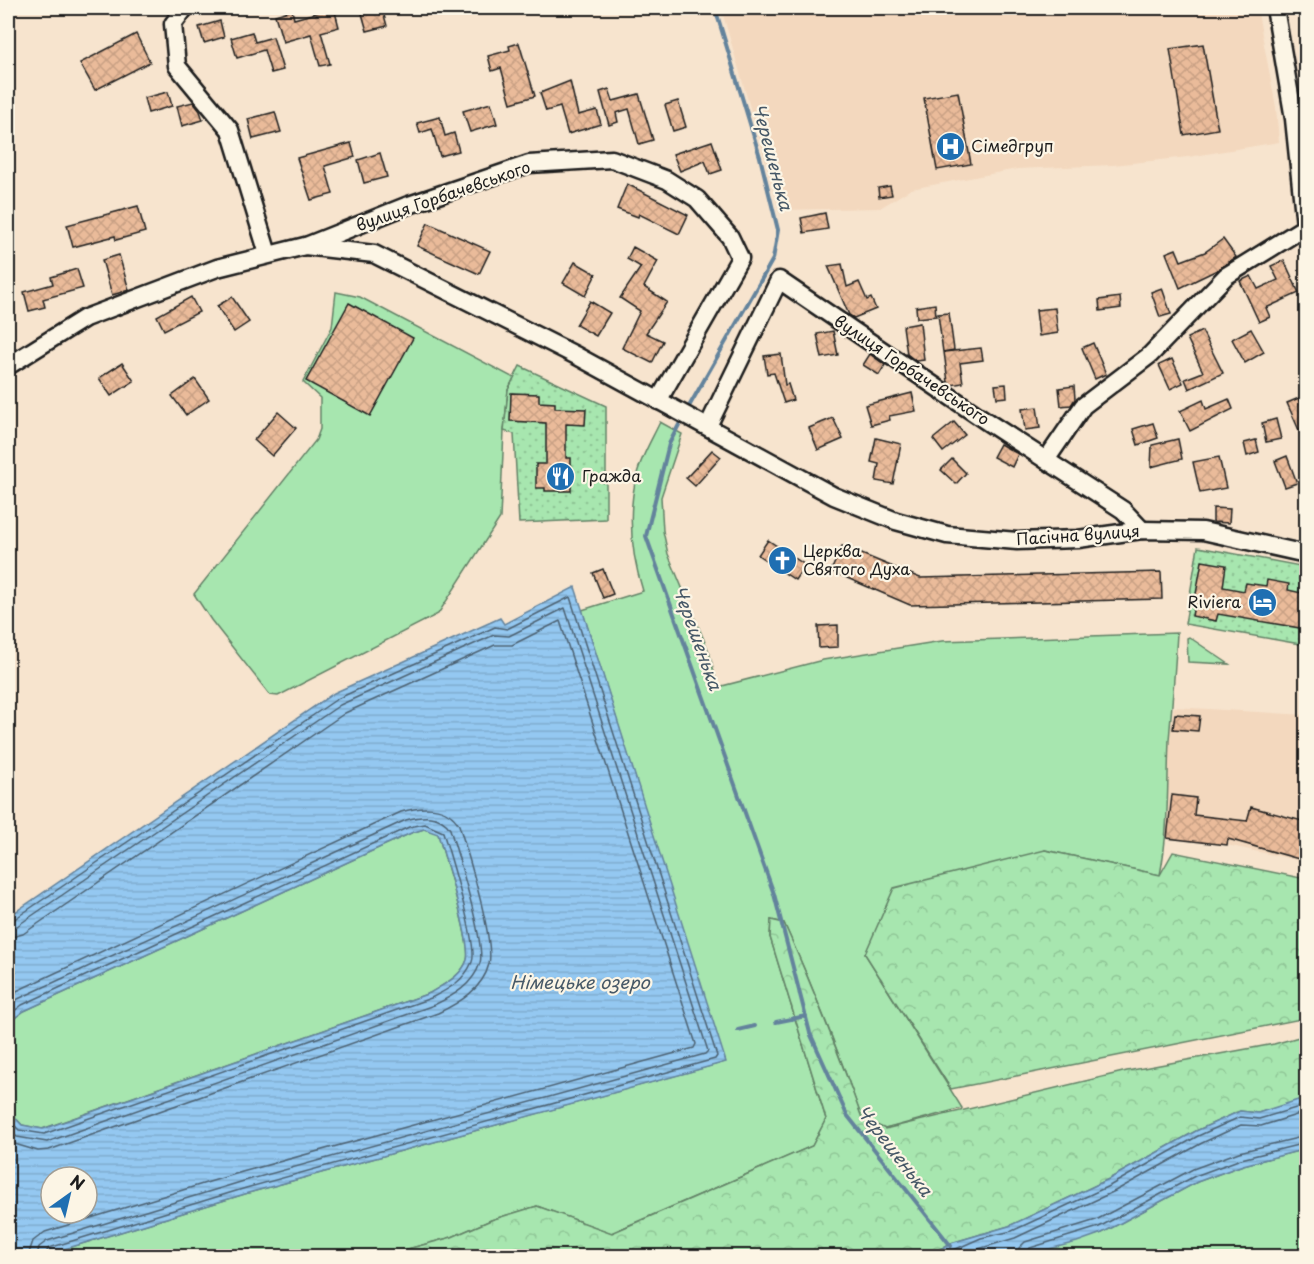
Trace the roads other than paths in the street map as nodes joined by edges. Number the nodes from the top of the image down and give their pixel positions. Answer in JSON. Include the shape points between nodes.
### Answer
{"nodes":[{"id":1,"x":185,"y":8,"type":"edge"},
{"id":2,"x":1275,"y":8,"type":"edge"},
{"id":3,"x":1306,"y":231,"type":"edge"},
{"id":4,"x":305,"y":246,"type":"junction"},
{"id":5,"x":268,"y":254,"type":"junction"},
{"id":6,"x":8,"y":366,"type":"edge"},
{"id":7,"x":665,"y":404,"type":"junction"},
{"id":8,"x":701,"y":422,"type":"junction"},
{"id":9,"x":1046,"y":460,"type":"junction"},
{"id":10,"x":1142,"y":531,"type":"junction"},
{"id":11,"x":1306,"y":554,"type":"edge"}],
"edges":[{"from":1,"to":5,"type":"street","via":[[173,24],[177,66],[230,130]]},
{"from":2,"to":3,"type":"street","via":[[1294,119]]},
{"from":3,"to":9,"type":"street","via":[[1226,276],[1150,355],[1083,406]]},
{"from":4,"to":5,"type":"street"},
{"from":4,"to":7,"type":"street","name":"Пасічна вулиця","via":[[374,254]]},
{"from":4,"to":7,"type":"street","name":"вулиця Горбачевського","via":[[529,164],[612,159],[667,180],[697,199],[717,218],[740,258]]},
{"from":5,"to":6,"type":"street","via":[[217,268],[85,318]]},
{"from":7,"to":8,"type":"street","name":"Пасічна вулиця"},
{"from":8,"to":9,"type":"street","name":"вулиця Горбачевського","via":[[779,280]]},
{"from":8,"to":10,"type":"street","name":"Пасічна вулиця","via":[[855,506],[947,535],[1017,541]]},
{"from":9,"to":10,"type":"street","name":"вулиця Горбачевського","via":[[1123,510]]},
{"from":10,"to":11,"type":"street","name":"Пасічна вулиця","via":[[1203,531]]}]}
